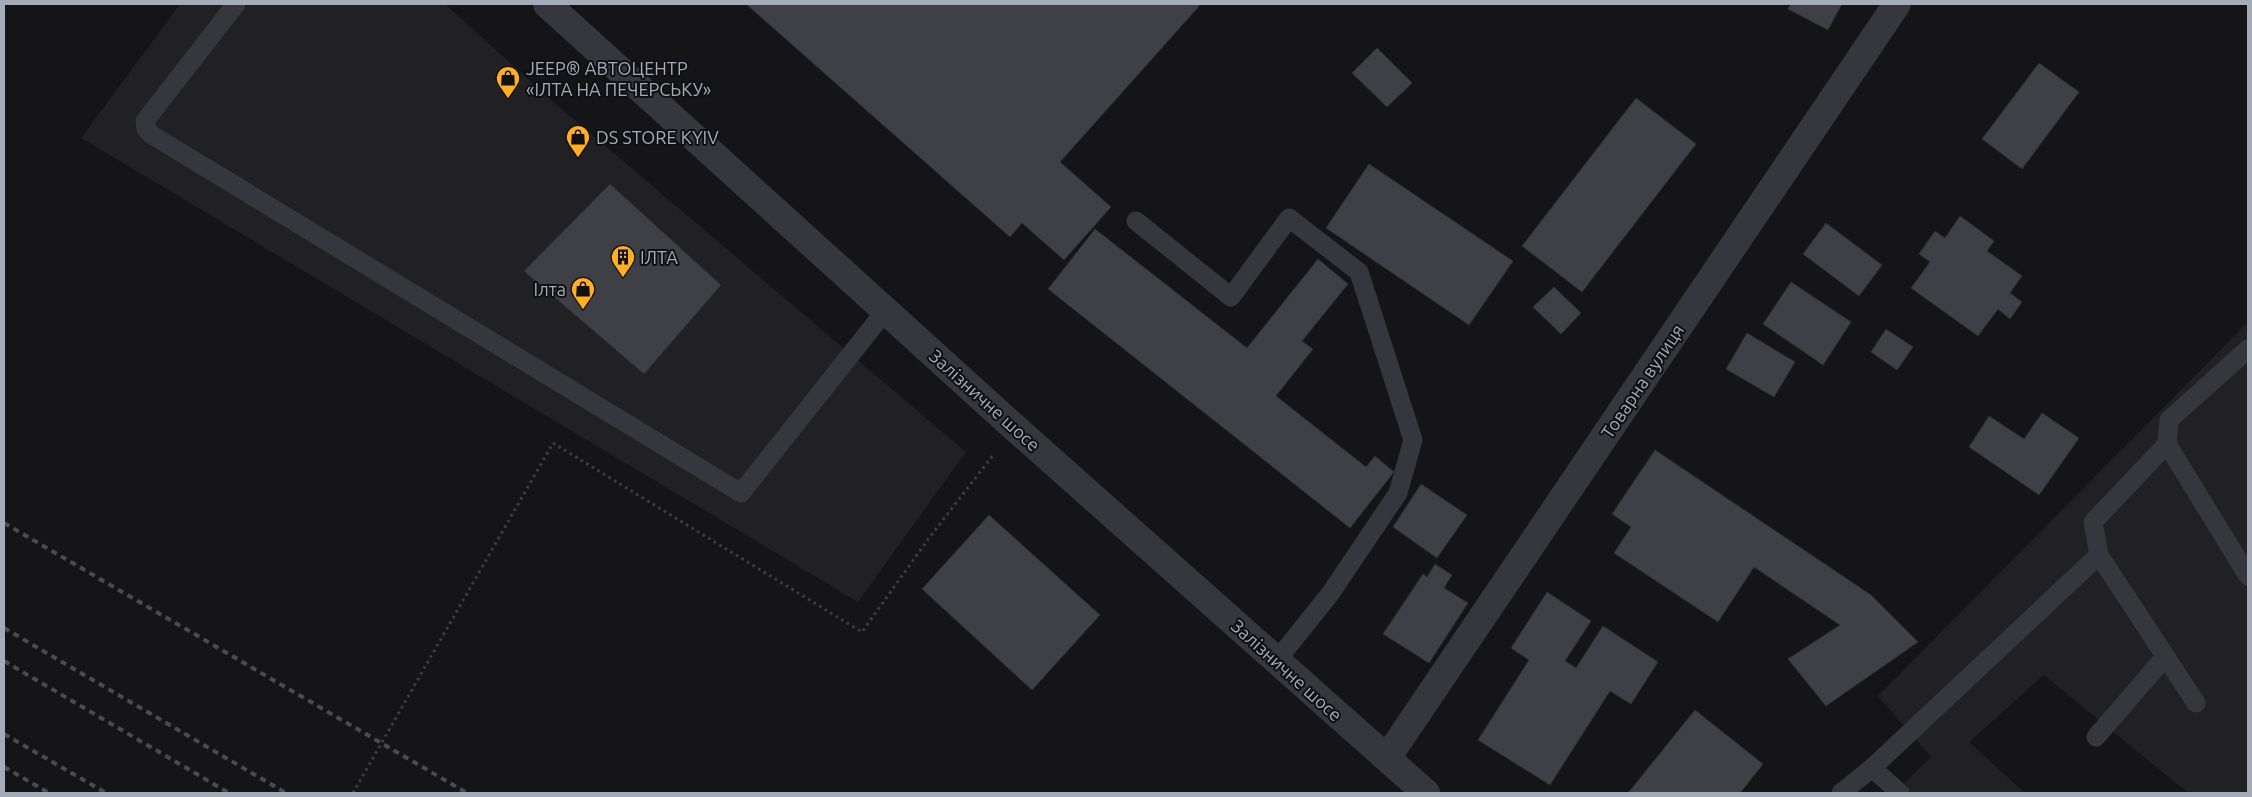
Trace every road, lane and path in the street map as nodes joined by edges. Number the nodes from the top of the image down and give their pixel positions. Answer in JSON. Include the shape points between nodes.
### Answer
{"nodes":[{"id":1,"x":236,"y":4,"type":"edge"},
{"id":2,"x":547,"y":4,"type":"edge"},
{"id":3,"x":1897,"y":4,"type":"edge"},
{"id":4,"x":1136,"y":221,"type":"dead end"},
{"id":5,"x":886,"y":310,"type":"junction"},
{"id":6,"x":2248,"y":349,"type":"edge"},
{"id":7,"x":1015,"y":428,"type":"junction"},
{"id":8,"x":2167,"y":444,"type":"junction"},
{"id":9,"x":2099,"y":556,"type":"junction"},
{"id":10,"x":2248,"y":576,"type":"edge"},
{"id":11,"x":2166,"y":657,"type":"junction"},
{"id":12,"x":1277,"y":660,"type":"junction"},
{"id":13,"x":2196,"y":704,"type":"dead end"},
{"id":14,"x":2096,"y":737,"type":"dead end"},
{"id":15,"x":1387,"y":758,"type":"junction"},
{"id":16,"x":1872,"y":768,"type":"junction"},
{"id":17,"x":353,"y":793,"type":"edge"},
{"id":18,"x":1426,"y":793,"type":"edge"},
{"id":19,"x":1841,"y":793,"type":"edge"},
{"id":20,"x":1900,"y":793,"type":"edge"}],
"edges":[{"from":1,"to":5,"type":"lane","via":[[145,120],[146,129],[152,136],[741,493]]},
{"from":2,"to":5,"type":"street","name":"Залізничне шосе"},
{"from":3,"to":15,"type":"street","name":"Товарна вулиця"},
{"from":4,"to":12,"type":"lane","via":[[1231,296],[1290,218],[1359,272],[1413,440],[1398,493],[1330,594]]},
{"from":5,"to":7,"type":"street","name":"Залізничне шосе"},
{"from":6,"to":8,"type":"lane","via":[[2169,420]]},
{"from":7,"to":12,"type":"street","name":"Залізничне шосе"},
{"from":7,"to":17,"type":"path","bridge":true,"via":[[929,538],[862,632],[553,443]]},
{"from":8,"to":9,"type":"lane","via":[[2093,522]]},
{"from":8,"to":10,"type":"lane"},
{"from":9,"to":11,"type":"lane"},
{"from":9,"to":16,"type":"lane"},
{"from":11,"to":13,"type":"lane"},
{"from":11,"to":14,"type":"lane"},
{"from":12,"to":15,"type":"street","name":"Залізничне шосе"},
{"from":15,"to":18,"type":"street","name":"Залізничне шосе"},
{"from":16,"to":19,"type":"lane"},
{"from":16,"to":20,"type":"lane"}]}
